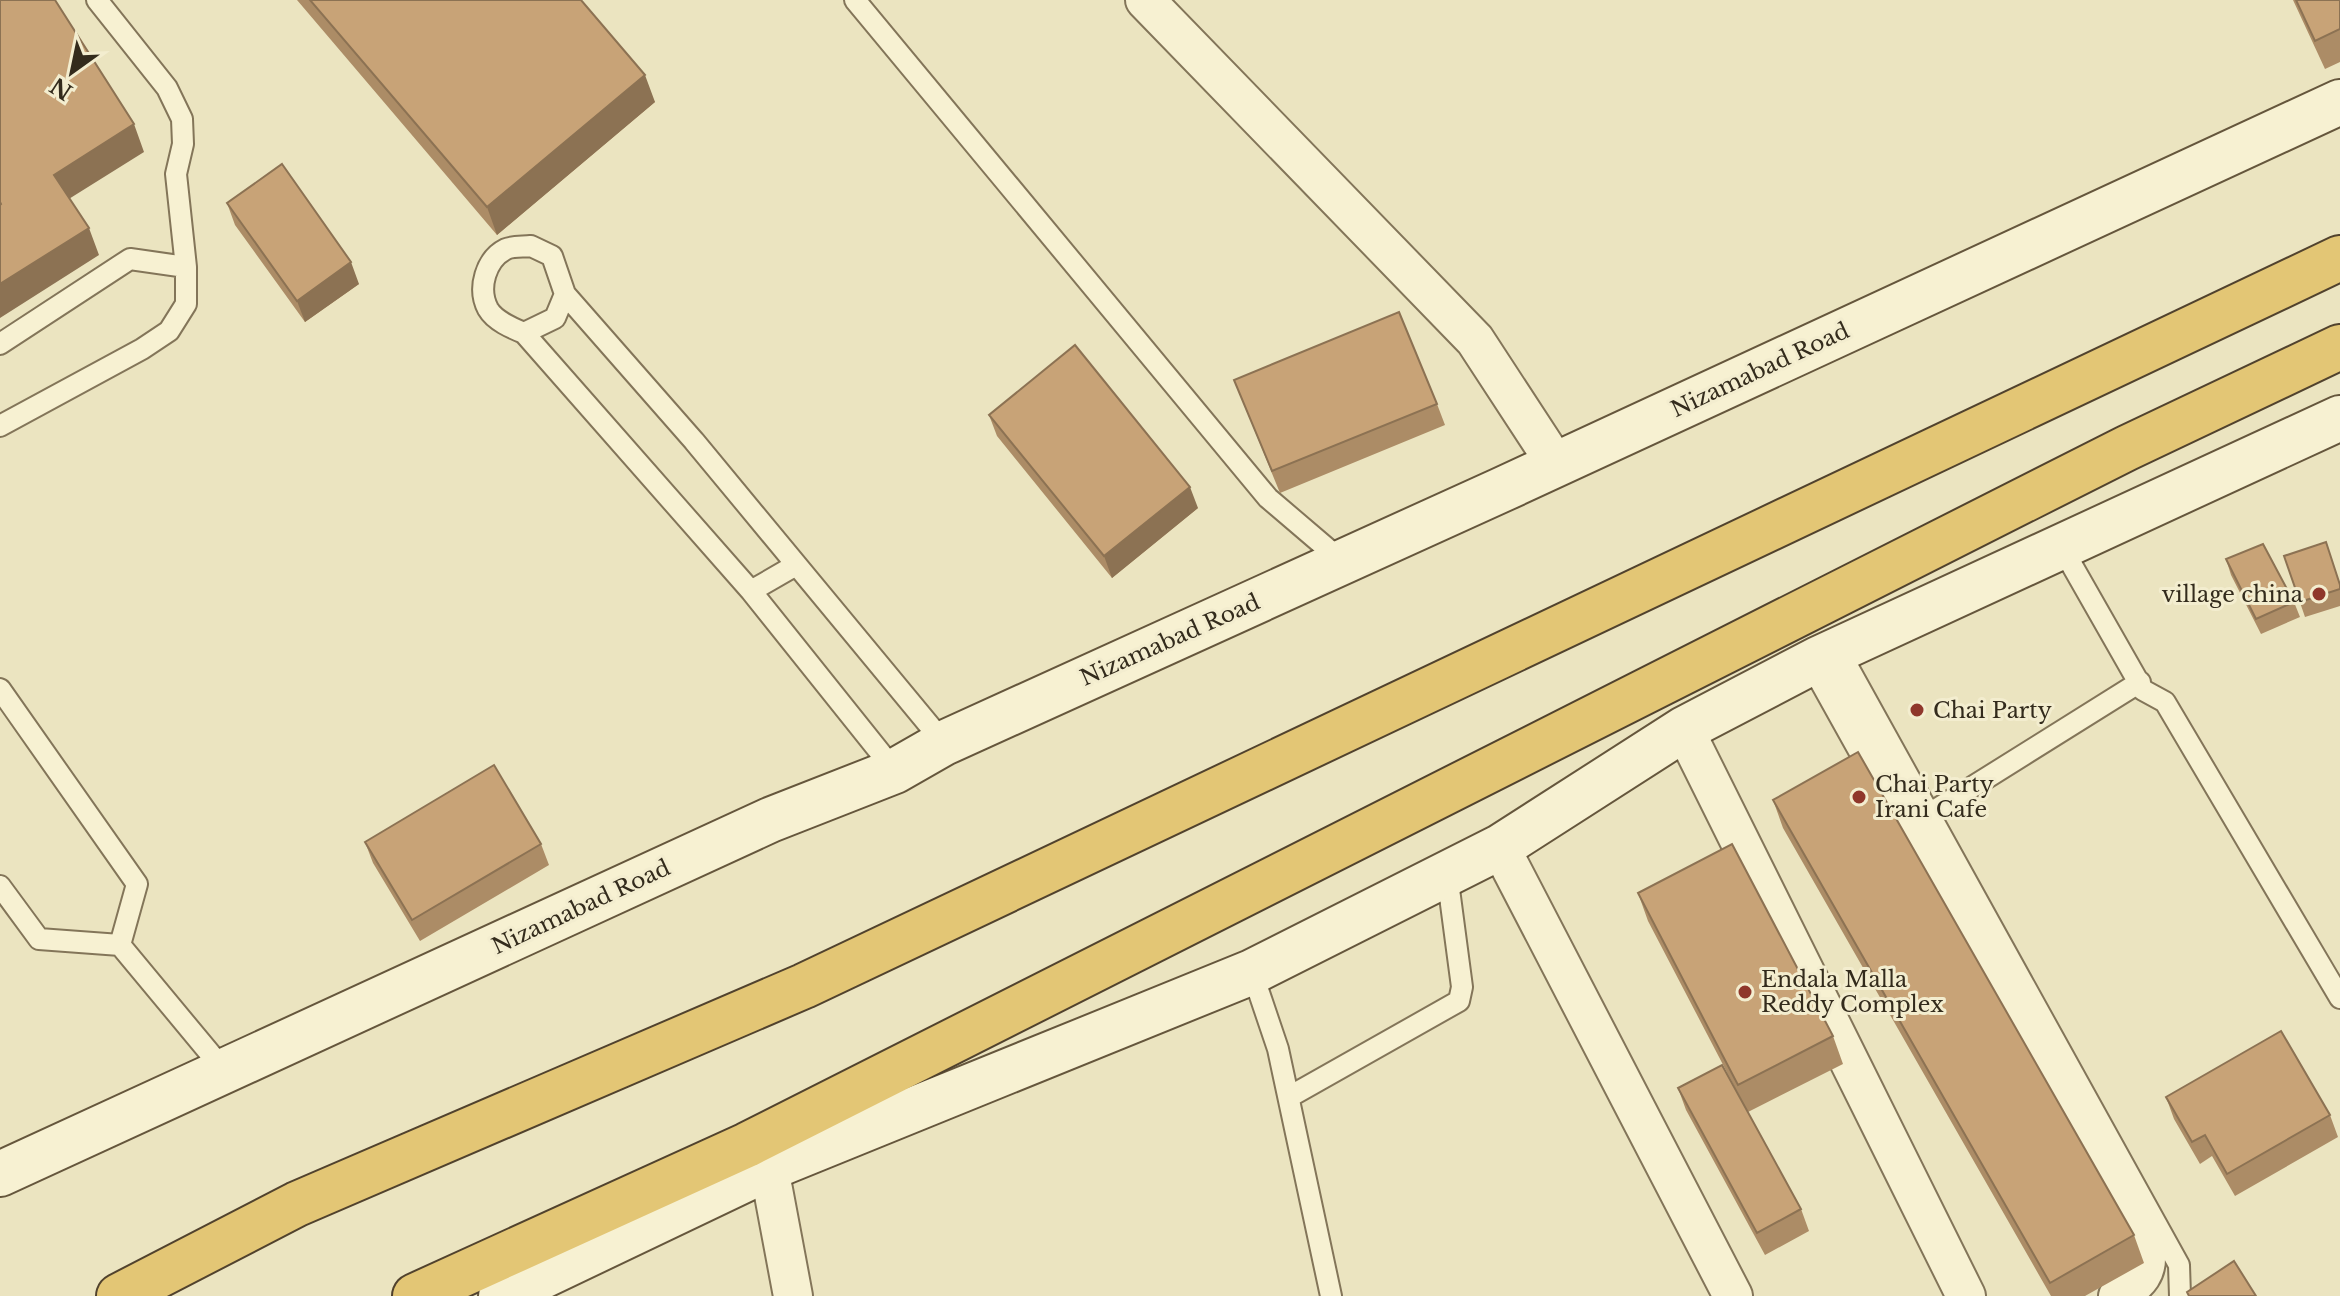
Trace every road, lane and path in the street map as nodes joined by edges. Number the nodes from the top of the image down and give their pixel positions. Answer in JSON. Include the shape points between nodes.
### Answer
{"nodes":[{"id":1,"x":97,"y":0,"type":"edge"},
{"id":2,"x":855,"y":0,"type":"edge"},
{"id":3,"x":1145,"y":0,"type":"edge"},
{"id":4,"x":2340,"y":102,"type":"edge"},
{"id":5,"x":2340,"y":258,"type":"edge"},
{"id":6,"x":186,"y":267,"type":"junction"},
{"id":7,"x":565,"y":294,"type":"junction"},
{"id":8,"x":524,"y":333,"type":"junction"},
{"id":9,"x":0,"y":344,"type":"edge"},
{"id":10,"x":2340,"y":347,"type":"edge"},
{"id":11,"x":2340,"y":418,"type":"edge"},
{"id":12,"x":0,"y":426,"type":"edge"},
{"id":13,"x":1556,"y":464,"type":"junction"},
{"id":14,"x":2061,"y":546,"type":"junction"},
{"id":15,"x":1343,"y":562,"type":"junction"},
{"id":16,"x":796,"y":565,"type":"junction"},
{"id":17,"x":751,"y":591,"type":"junction"},
{"id":18,"x":1828,"y":654,"type":"junction"},
{"id":19,"x":2140,"y":682,"type":"junction"},
{"id":20,"x":0,"y":689,"type":"edge"},
{"id":21,"x":1684,"y":729,"type":"junction"},
{"id":22,"x":944,"y":743,"type":"junction"},
{"id":23,"x":895,"y":771,"type":"junction"},
{"id":24,"x":1929,"y":814,"type":"junction"},
{"id":25,"x":1500,"y":847,"type":"junction"},
{"id":26,"x":1447,"y":874,"type":"junction"},
{"id":27,"x":0,"y":886,"type":"edge"},
{"id":28,"x":120,"y":945,"type":"junction"},
{"id":29,"x":1252,"y":972,"type":"junction"},
{"id":30,"x":2340,"y":998,"type":"edge"},
{"id":31,"x":223,"y":1069,"type":"junction"},
{"id":32,"x":1289,"y":1097,"type":"junction"},
{"id":33,"x":769,"y":1151,"type":"junction"},
{"id":34,"x":0,"y":1174,"type":"edge"},
{"id":35,"x":119,"y":1296,"type":"edge"},
{"id":36,"x":415,"y":1296,"type":"edge"},
{"id":37,"x":501,"y":1296,"type":"edge"},
{"id":38,"x":793,"y":1296,"type":"edge"},
{"id":39,"x":1331,"y":1296,"type":"edge"},
{"id":40,"x":1733,"y":1296,"type":"edge"},
{"id":41,"x":1966,"y":1296,"type":"edge"},
{"id":42,"x":2118,"y":1296,"type":"edge"},
{"id":43,"x":2180,"y":1296,"type":"edge"}],
"edges":[{"from":1,"to":6,"type":"lane","via":[[167,88],[182,119],[176,174]]},
{"from":2,"to":15,"type":"lane","via":[[1268,498]]},
{"from":3,"to":13,"type":"street","via":[[1475,340]]},
{"from":4,"to":13,"type":"main road","name":"Nizamabad Road"},
{"from":5,"to":35,"type":"highway","via":[[804,986],[297,1204]]},
{"from":6,"to":9,"type":"lane","via":[[130,259]]},
{"from":6,"to":12,"type":"lane","via":[[186,304],[169,331]]},
{"from":7,"to":8,"type":"lane","via":[[555,318]]},
{"from":7,"to":8,"type":"lane","via":[[552,256],[531,246],[507,248],[489,264],[482,286],[488,309]]},
{"from":7,"to":16,"type":"lane"},
{"from":8,"to":17,"type":"lane"},
{"from":10,"to":33,"type":"highway","via":[[2099,463]]},
{"from":11,"to":14,"type":"main road"},
{"from":13,"to":15,"type":"main road","name":"Nizamabad Road"},
{"from":14,"to":18,"type":"main road"},
{"from":14,"to":19,"type":"lane"},
{"from":15,"to":22,"type":"main road","name":"Nizamabad Road"},
{"from":16,"to":17,"type":"lane"},
{"from":16,"to":22,"type":"lane"},
{"from":17,"to":23,"type":"lane"},
{"from":18,"to":21,"type":"main road"},
{"from":18,"to":24,"type":"lane"},
{"from":18,"to":42,"type":"street","via":[[2145,1246],[2144,1273]]},
{"from":19,"to":24,"type":"lane"},
{"from":19,"to":30,"type":"lane","via":[[2143,690],[2165,702]]},
{"from":20,"to":28,"type":"lane","via":[[137,884]]},
{"from":21,"to":25,"type":"main road"},
{"from":21,"to":41,"type":"street"},
{"from":22,"to":23,"type":"main road","name":"Nizamabad Road"},
{"from":23,"to":31,"type":"main road","name":"Nizamabad Road","via":[[770,820]]},
{"from":24,"to":43,"type":"lane","via":[[2179,1265]]},
{"from":25,"to":26,"type":"main road"},
{"from":25,"to":40,"type":"street"},
{"from":26,"to":29,"type":"main road"},
{"from":26,"to":32,"type":"lane","via":[[1462,987],[1459,1001]]},
{"from":27,"to":28,"type":"lane","via":[[39,939]]},
{"from":28,"to":31,"type":"lane"},
{"from":29,"to":32,"type":"lane"},
{"from":29,"to":33,"type":"main road"},
{"from":31,"to":34,"type":"main road","name":"Nizamabad Road"},
{"from":32,"to":39,"type":"lane"},
{"from":33,"to":36,"type":"highway"},
{"from":33,"to":37,"type":"main road"},
{"from":33,"to":38,"type":"street"}]}
